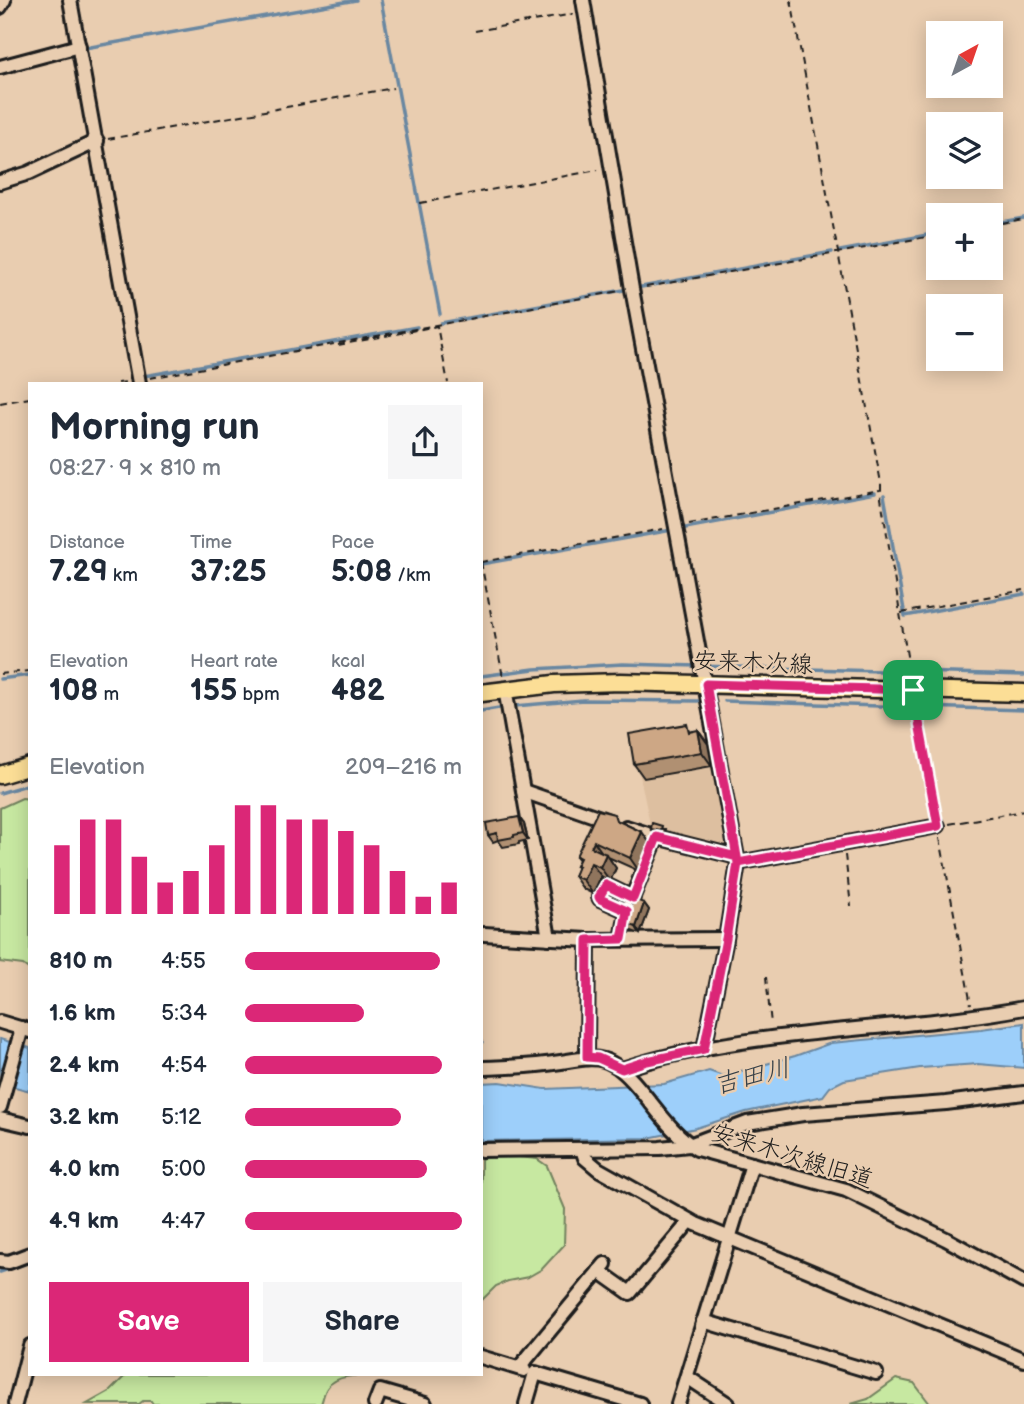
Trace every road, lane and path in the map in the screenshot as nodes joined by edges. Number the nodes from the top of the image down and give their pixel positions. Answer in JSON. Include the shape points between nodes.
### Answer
{"nodes":[{"id":1,"x":4,"y":0,"type":"edge"},
{"id":2,"x":70,"y":0,"type":"edge"},
{"id":3,"x":791,"y":0,"type":"edge"},
{"id":4,"x":584,"y":6,"type":"edge"},
{"id":5,"x":0,"y":7,"type":"edge"},
{"id":6,"x":475,"y":31,"type":"dead end"},
{"id":7,"x":79,"y":46,"type":"junction"},
{"id":8,"x":0,"y":67,"type":"edge"},
{"id":9,"x":393,"y":88,"type":"dead end"},
{"id":10,"x":97,"y":141,"type":"junction"},
{"id":11,"x":611,"y":168,"type":"junction"},
{"id":12,"x":0,"y":181,"type":"edge"},
{"id":13,"x":420,"y":203,"type":"dead end"},
{"id":14,"x":1024,"y":219,"type":"edge"},
{"id":15,"x":1003,"y":223,"type":"edge"},
{"id":16,"x":926,"y":237,"type":"edge"},
{"id":17,"x":632,"y":289,"type":"junction"},
{"id":18,"x":338,"y":345,"type":"dead end"},
{"id":19,"x":139,"y":382,"type":"edge"},
{"id":20,"x":448,"y":382,"type":"edge"},
{"id":21,"x":28,"y":398,"type":"edge"},
{"id":22,"x":0,"y":403,"type":"edge"},
{"id":23,"x":483,"y":573,"type":"edge"},
{"id":24,"x":1024,"y":590,"type":"edge"},
{"id":25,"x":904,"y":612,"type":"junction"},
{"id":26,"x":28,"y":671,"type":"edge"},
{"id":27,"x":0,"y":674,"type":"edge"},
{"id":28,"x":706,"y":684,"type":"junction"},
{"id":29,"x":505,"y":689,"type":"junction"},
{"id":30,"x":913,"y":690,"type":"junction"},
{"id":31,"x":483,"y":693,"type":"edge"},
{"id":32,"x":1024,"y":693,"type":"edge"},
{"id":33,"x":28,"y":767,"type":"edge"},
{"id":34,"x":0,"y":775,"type":"edge"},
{"id":35,"x":523,"y":791,"type":"junction"},
{"id":36,"x":1024,"y":811,"type":"edge"},
{"id":37,"x":938,"y":826,"type":"junction"},
{"id":38,"x":657,"y":837,"type":"junction"},
{"id":39,"x":843,"y":844,"type":"junction"},
{"id":40,"x":738,"y":860,"type":"junction"},
{"id":41,"x":634,"y":896,"type":"junction"},
{"id":42,"x":851,"y":906,"type":"dead end"},
{"id":43,"x":627,"y":911,"type":"junction"},
{"id":44,"x":484,"y":934,"type":"dead end"},
{"id":45,"x":549,"y":937,"type":"junction"},
{"id":46,"x":622,"y":939,"type":"junction"},
{"id":47,"x":726,"y":939,"type":"junction"},
{"id":48,"x":588,"y":940,"type":"junction"},
{"id":49,"x":766,"y":977,"type":"dead end"},
{"id":50,"x":1024,"y":1007,"type":"edge"},
{"id":51,"x":973,"y":1017,"type":"junction"},
{"id":52,"x":0,"y":1022,"type":"edge"},
{"id":53,"x":24,"y":1033,"type":"edge"},
{"id":54,"x":772,"y":1037,"type":"junction"},
{"id":55,"x":704,"y":1049,"type":"junction"},
{"id":56,"x":587,"y":1057,"type":"junction"},
{"id":57,"x":483,"y":1068,"type":"edge"},
{"id":58,"x":624,"y":1071,"type":"junction"},
{"id":59,"x":1024,"y":1093,"type":"edge"},
{"id":60,"x":0,"y":1107,"type":"edge"},
{"id":61,"x":0,"y":1119,"type":"edge"},
{"id":62,"x":28,"y":1126,"type":"edge"},
{"id":63,"x":685,"y":1141,"type":"junction"},
{"id":64,"x":483,"y":1150,"type":"edge"},
{"id":65,"x":582,"y":1150,"type":"junction"},
{"id":66,"x":751,"y":1164,"type":"junction"},
{"id":67,"x":690,"y":1221,"type":"junction"},
{"id":68,"x":728,"y":1238,"type":"junction"},
{"id":69,"x":28,"y":1255,"type":"edge"},
{"id":70,"x":0,"y":1261,"type":"edge"},
{"id":71,"x":1024,"y":1266,"type":"edge"},
{"id":72,"x":1021,"y":1281,"type":"edge"},
{"id":73,"x":703,"y":1321,"type":"junction"},
{"id":74,"x":28,"y":1356,"type":"edge"},
{"id":75,"x":483,"y":1358,"type":"edge"},
{"id":76,"x":1024,"y":1360,"type":"edge"},
{"id":77,"x":519,"y":1368,"type":"junction"},
{"id":78,"x":535,"y":1373,"type":"junction"},
{"id":79,"x":876,"y":1373,"type":"dead end"},
{"id":80,"x":687,"y":1377,"type":"junction"},
{"id":81,"x":15,"y":1404,"type":"edge"},
{"id":82,"x":376,"y":1404,"type":"edge"},
{"id":83,"x":425,"y":1404,"type":"edge"},
{"id":84,"x":526,"y":1404,"type":"edge"},
{"id":85,"x":640,"y":1404,"type":"edge"},
{"id":86,"x":678,"y":1404,"type":"edge"},
{"id":87,"x":728,"y":1404,"type":"edge"}],
"edges":[{"from":1,"to":5,"type":"street"},
{"from":2,"to":7,"type":"street"},
{"from":3,"to":25,"type":"path"},
{"from":4,"to":6,"type":"path"},
{"from":4,"to":11,"type":"street"},
{"from":7,"to":8,"type":"street"},
{"from":7,"to":10,"type":"street"},
{"from":9,"to":10,"type":"path"},
{"from":10,"to":12,"type":"street","via":[[29,173]]},
{"from":10,"to":19,"type":"street"},
{"from":11,"to":13,"type":"path"},
{"from":11,"to":17,"type":"street"},
{"from":14,"to":15,"type":"path"},
{"from":16,"to":17,"type":"path"},
{"from":17,"to":19,"type":"path"},
{"from":17,"to":28,"type":"street"},
{"from":18,"to":20,"type":"path","via":[[437,327]]},
{"from":21,"to":22,"type":"path"},
{"from":23,"to":29,"type":"path"},
{"from":24,"to":25,"type":"path"},
{"from":25,"to":30,"type":"path"},
{"from":26,"to":27,"type":"path"},
{"from":28,"to":29,"type":"main road","name":"安来木次線","via":[[588,683]]},
{"from":28,"to":30,"type":"main road","name":"安来木次線"},
{"from":28,"to":40,"type":"street"},
{"from":29,"to":31,"type":"main road","name":"安来木次線"},
{"from":29,"to":35,"type":"street"},
{"from":30,"to":32,"type":"main road","name":"安来木次線"},
{"from":30,"to":37,"type":"path"},
{"from":33,"to":34,"type":"main road"},
{"from":35,"to":38,"type":"street"},
{"from":35,"to":45,"type":"street"},
{"from":36,"to":37,"type":"path"},
{"from":37,"to":39,"type":"street"},
{"from":37,"to":51,"type":"path"},
{"from":38,"to":40,"type":"street"},
{"from":38,"to":41,"type":"street"},
{"from":39,"to":40,"type":"street"},
{"from":39,"to":42,"type":"path"},
{"from":40,"to":47,"type":"street"},
{"from":41,"to":43,"type":"street"},
{"from":41,"to":43,"type":"street","via":[[606,885],[599,897]]},
{"from":43,"to":46,"type":"street"},
{"from":44,"to":45,"type":"street"},
{"from":45,"to":48,"type":"street"},
{"from":46,"to":47,"type":"street"},
{"from":46,"to":48,"type":"street"},
{"from":47,"to":55,"type":"street"},
{"from":48,"to":56,"type":"street"},
{"from":49,"to":54,"type":"path"},
{"from":50,"to":51,"type":"street"},
{"from":51,"to":54,"type":"street"},
{"from":52,"to":53,"type":"street"},
{"from":53,"to":60,"type":"street"},
{"from":54,"to":55,"type":"street"},
{"from":55,"to":58,"type":"street","via":[[647,1061]]},
{"from":56,"to":57,"type":"street","name":"安来木次線旧道","via":[[535,1066]]},
{"from":56,"to":58,"type":"street","name":"安来木次線旧道"},
{"from":58,"to":63,"type":"street","name":"安来木次線旧道"},
{"from":59,"to":63,"type":"street","via":[[803,1114],[747,1123]]},
{"from":61,"to":62,"type":"street"},
{"from":63,"to":65,"type":"street","via":[[660,1148]]},
{"from":63,"to":66,"type":"street","name":"安来木次線旧道","via":[[705,1152]]},
{"from":64,"to":65,"type":"street"},
{"from":65,"to":67,"type":"street","via":[[598,1169]]},
{"from":66,"to":68,"type":"street"},
{"from":66,"to":72,"type":"street","name":"安来木次線旧道","via":[[861,1196]]},
{"from":67,"to":68,"type":"street"},
{"from":67,"to":77,"type":"street","via":[[630,1293],[602,1268]]},
{"from":68,"to":73,"type":"street"},
{"from":68,"to":76,"type":"street"},
{"from":69,"to":70,"type":"street"},
{"from":71,"to":72,"type":"street"},
{"from":73,"to":79,"type":"street"},
{"from":73,"to":80,"type":"street"},
{"from":74,"to":81,"type":"street"},
{"from":75,"to":77,"type":"street"},
{"from":77,"to":78,"type":"street"},
{"from":78,"to":84,"type":"street"},
{"from":78,"to":85,"type":"street"},
{"from":80,"to":86,"type":"street"},
{"from":80,"to":87,"type":"street"},
{"from":82,"to":83,"type":"street","via":[[380,1391]]}]}
